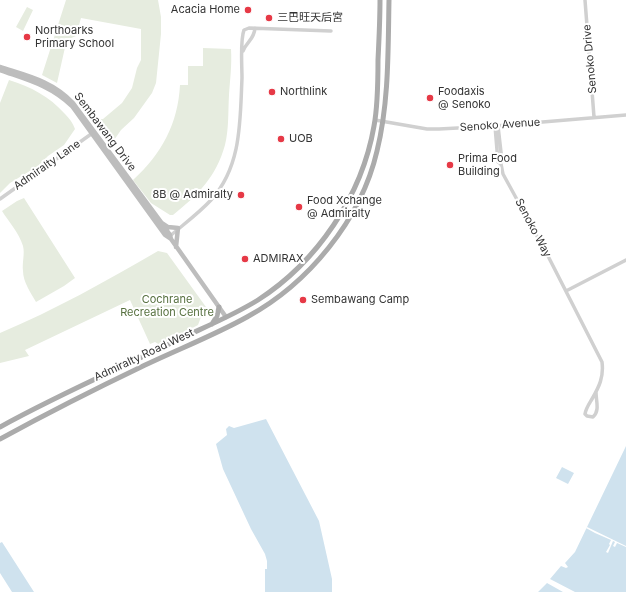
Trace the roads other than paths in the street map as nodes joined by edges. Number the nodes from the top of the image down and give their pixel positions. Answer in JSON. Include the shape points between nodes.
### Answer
{"nodes":[{"id":1,"x":380,"y":0,"type":"edge"},
{"id":2,"x":389,"y":0,"type":"edge"},
{"id":3,"x":585,"y":0,"type":"edge"},
{"id":4,"x":255,"y":28,"type":"junction"},
{"id":5,"x":331,"y":31,"type":"dead end"},
{"id":6,"x":243,"y":52,"type":"junction"},
{"id":7,"x":0,"y":67,"type":"edge"},
{"id":8,"x":0,"y":70,"type":"edge"},
{"id":9,"x":626,"y":115,"type":"edge"},
{"id":10,"x":594,"y":117,"type":"junction"},
{"id":11,"x":375,"y":120,"type":"junction"},
{"id":12,"x":384,"y":122,"type":"junction"},
{"id":13,"x":497,"y":126,"type":"junction"},
{"id":14,"x":93,"y":133,"type":"junction"},
{"id":15,"x":0,"y":199,"type":"edge"},
{"id":16,"x":160,"y":222,"type":"junction"},
{"id":17,"x":178,"y":228,"type":"junction"},
{"id":18,"x":169,"y":237,"type":"junction"},
{"id":19,"x":176,"y":246,"type":"junction"},
{"id":20,"x":626,"y":260,"type":"edge"},
{"id":21,"x":566,"y":291,"type":"junction"},
{"id":22,"x":219,"y":307,"type":"junction"},
{"id":23,"x":226,"y":317,"type":"junction"},
{"id":24,"x":239,"y":321,"type":"junction"},
{"id":25,"x":210,"y":326,"type":"junction"},
{"id":26,"x":596,"y":392,"type":"junction"},
{"id":27,"x":0,"y":428,"type":"edge"},
{"id":28,"x":0,"y":439,"type":"edge"}],
"edges":[{"from":1,"to":11,"type":"main road","name":"Admiralty Road West"},
{"from":2,"to":12,"type":"main road","name":"Admiralty Road West"},
{"from":3,"to":10,"type":"street","name":"Senoko Drive"},
{"from":4,"to":5,"type":"street"},
{"from":4,"to":6,"type":"street","via":[[253,37]]},
{"from":4,"to":6,"type":"street","via":[[244,30]]},
{"from":6,"to":17,"type":"street","via":[[240,134],[232,163],[212,199]]},
{"from":7,"to":14,"type":"main road","name":"Sembawang Drive","via":[[37,78],[58,89],[73,103]]},
{"from":8,"to":14,"type":"main road","name":"Sembawang Drive","via":[[35,81],[57,93],[72,106]]},
{"from":9,"to":10,"type":"street","name":"Senoko Avenue"},
{"from":10,"to":13,"type":"street","name":"Senoko Avenue"},
{"from":11,"to":12,"type":"street","name":"Senoko Avenue"},
{"from":11,"to":23,"type":"main road","name":"Admiralty Road West","via":[[366,159],[355,186],[321,242],[274,288]]},
{"from":12,"to":13,"type":"street","name":"Senoko Avenue","via":[[433,129]]},
{"from":12,"to":24,"type":"main road","name":"Admiralty Road West","via":[[368,179],[339,234],[303,276],[260,310]]},
{"from":13,"to":21,"type":"street","name":"Senoko Way","via":[[504,174]]},
{"from":14,"to":15,"type":"street","name":"Admiralty Lane"},
{"from":14,"to":16,"type":"main road","name":"Sembawang Drive"},
{"from":14,"to":18,"type":"main road","name":"Sembawang Drive"},
{"from":16,"to":17,"type":"main road","via":[[168,227]]},
{"from":16,"to":18,"type":"main road","name":"Sembawang Drive"},
{"from":17,"to":18,"type":"street"},
{"from":17,"to":19,"type":"main road"},
{"from":18,"to":19,"type":"main road","name":"Sembawang Drive"},
{"from":19,"to":22,"type":"main road","name":"Sembawang Drive"},
{"from":20,"to":21,"type":"street"},
{"from":21,"to":26,"type":"street","name":"Senoko Way","via":[[602,362],[602,380]]},
{"from":22,"to":23,"type":"main road","name":"Sembawang Drive"},
{"from":22,"to":25,"type":"main road","via":[[217,316]]},
{"from":23,"to":24,"type":"main road","via":[[230,321]]},
{"from":23,"to":25,"type":"main road","name":"Admiralty Road West"},
{"from":24,"to":28,"type":"main road","name":"Admiralty Road West","via":[[66,403]]},
{"from":25,"to":27,"type":"main road","name":"Admiralty Road West","via":[[54,398]]},
{"from":26,"to":26,"type":"street","name":"Senoko Way","via":[[596,412],[593,417],[587,416],[586,408]]}]}
